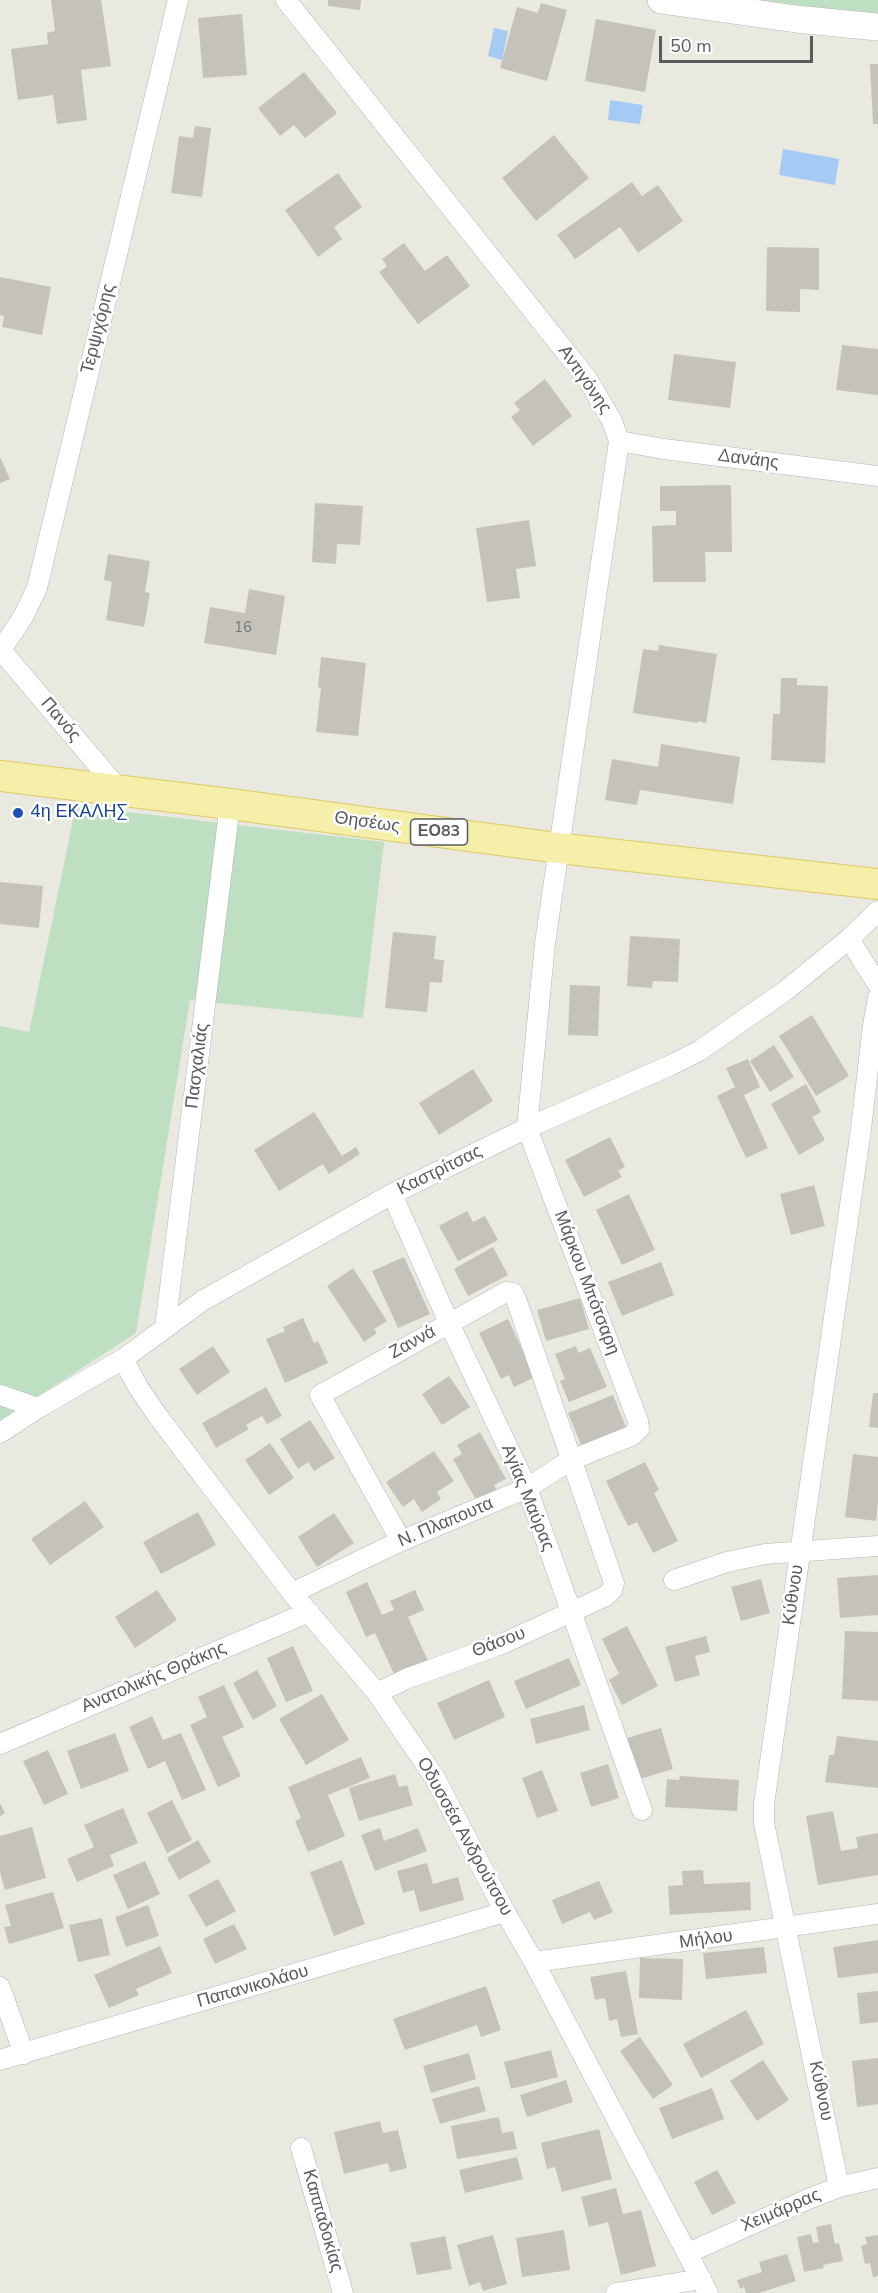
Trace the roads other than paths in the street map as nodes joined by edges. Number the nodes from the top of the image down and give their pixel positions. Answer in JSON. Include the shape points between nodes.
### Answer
{"nodes":[{"id":1,"x":178,"y":0,"type":"edge"},
{"id":2,"x":286,"y":0,"type":"edge"},
{"id":3,"x":661,"y":0,"type":"edge"},
{"id":4,"x":878,"y":27,"type":"edge"},
{"id":5,"x":619,"y":441,"type":"junction"},
{"id":6,"x":878,"y":476,"type":"edge"},
{"id":7,"x":1,"y":650,"type":"edge"},
{"id":8,"x":0,"y":776,"type":"edge"},
{"id":9,"x":120,"y":791,"type":"junction"},
{"id":10,"x":230,"y":804,"type":"junction"},
{"id":11,"x":558,"y":848,"type":"junction"},
{"id":12,"x":878,"y":884,"type":"edge"},
{"id":13,"x":878,"y":911,"type":"edge"},
{"id":14,"x":849,"y":939,"type":"junction"},
{"id":15,"x":878,"y":985,"type":"edge"},
{"id":16,"x":878,"y":998,"type":"edge"},
{"id":17,"x":527,"y":1128,"type":"junction"},
{"id":18,"x":392,"y":1194,"type":"junction"},
{"id":19,"x":449,"y":1323,"type":"junction"},
{"id":20,"x":165,"y":1328,"type":"junction"},
{"id":21,"x":123,"y":1359,"type":"junction"},
{"id":22,"x":0,"y":1395,"type":"edge"},
{"id":23,"x":38,"y":1407,"type":"junction"},
{"id":24,"x":0,"y":1433,"type":"edge"},
{"id":25,"x":631,"y":1436,"type":"joint"},
{"id":26,"x":571,"y":1460,"type":"junction"},
{"id":27,"x":527,"y":1488,"type":"junction"},
{"id":28,"x":401,"y":1541,"type":"junction"},
{"id":29,"x":878,"y":1546,"type":"edge"},
{"id":30,"x":801,"y":1552,"type":"junction"},
{"id":31,"x":674,"y":1580,"type":"dead end"},
{"id":32,"x":292,"y":1593,"type":"junction"},
{"id":33,"x":309,"y":1612,"type":"junction"},
{"id":34,"x":569,"y":1612,"type":"junction"},
{"id":35,"x":377,"y":1694,"type":"junction"},
{"id":36,"x":0,"y":1744,"type":"edge"},
{"id":37,"x":642,"y":1810,"type":"dead end"},
{"id":38,"x":505,"y":1912,"type":"junction"},
{"id":39,"x":878,"y":1914,"type":"edge"},
{"id":40,"x":787,"y":1929,"type":"junction"},
{"id":41,"x":534,"y":1962,"type":"junction"},
{"id":42,"x":0,"y":1987,"type":"edge"},
{"id":43,"x":24,"y":2054,"type":"junction"},
{"id":44,"x":0,"y":2060,"type":"edge"},
{"id":45,"x":301,"y":2148,"type":"dead end"},
{"id":46,"x":878,"y":2178,"type":"edge"},
{"id":47,"x":839,"y":2187,"type":"junction"},
{"id":48,"x":688,"y":2253,"type":"junction"},
{"id":49,"x":705,"y":2286,"type":"edge"},
{"id":50,"x":343,"y":2293,"type":"edge"},
{"id":51,"x":616,"y":2293,"type":"edge"}],
"edges":[{"from":1,"to":7,"type":"street","name":"Τερψιχόρης","via":[[37,588]]},
{"from":2,"to":5,"type":"street","name":"Αντιγόνης","via":[[588,380]]},
{"from":3,"to":4,"type":"street"},
{"from":5,"to":6,"type":"street","name":"Δανάης"},
{"from":5,"to":11,"type":"street"},
{"from":7,"to":9,"type":"street","name":"Πανός"},
{"from":8,"to":9,"type":"main road","name":"Θησέως","number":"ΕΟ83"},
{"from":9,"to":10,"type":"main road","name":"Θησέως","number":"ΕΟ83"},
{"from":10,"to":11,"type":"main road","name":"Θησέως","number":"ΕΟ83"},
{"from":10,"to":20,"type":"street","name":"Πασχαλιάς"},
{"from":11,"to":12,"type":"main road","name":"Θησέως","number":"ΕΟ83"},
{"from":11,"to":17,"type":"street"},
{"from":13,"to":14,"type":"street","name":"Καστρίτσας"},
{"from":14,"to":15,"type":"street"},
{"from":14,"to":17,"type":"street","name":"Καστρίτσας","via":[[785,991],[699,1051]]},
{"from":16,"to":30,"type":"street","name":"Κύθνου"},
{"from":17,"to":18,"type":"street","name":"Καστρίτσας"},
{"from":17,"to":25,"type":"street","name":"Μάρκου Μπότσαρη","via":[[638,1421],[639,1429]]},
{"from":18,"to":19,"type":"street","name":"Αγίας Μαύρας"},
{"from":18,"to":20,"type":"street","name":"Καστρίτσας","via":[[202,1301]]},
{"from":19,"to":26,"type":"street","name":"Ζαννά","via":[[506,1292],[513,1293]]},
{"from":19,"to":27,"type":"street","name":"Αγίας Μαύρας"},
{"from":19,"to":28,"type":"street","name":"Ζαννά","via":[[320,1395]]},
{"from":20,"to":21,"type":"street","name":"Καστρίτσας"},
{"from":21,"to":23,"type":"street","name":"Καστρίτσας"},
{"from":21,"to":32,"type":"street","name":"Οδυσσέα Ανδρούτσου","via":[[157,1415]]},
{"from":22,"to":23,"type":"street"},
{"from":23,"to":24,"type":"street","name":"Καστρίτσας"},
{"from":25,"to":26,"type":"street","name":"Ν. Πλαπουτα"},
{"from":26,"to":27,"type":"street","name":"Ν. Πλαπουτα"},
{"from":26,"to":34,"type":"street","name":"Θάσου","via":[[614,1583],[606,1596]]},
{"from":27,"to":28,"type":"street","name":"Ν. Πλαπουτα"},
{"from":27,"to":34,"type":"street","name":"Αγίας Μαύρας"},
{"from":28,"to":32,"type":"street","name":"Ν. Πλαπουτα"},
{"from":29,"to":30,"type":"street"},
{"from":30,"to":31,"type":"street","via":[[727,1562]]},
{"from":30,"to":40,"type":"street","name":"Κύθνου","via":[[764,1804],[764,1823]]},
{"from":32,"to":33,"type":"street","name":"Οδυσσέα Ανδρούτσου"},
{"from":33,"to":35,"type":"street","name":"Οδυσσέα Ανδρούτσου"},
{"from":33,"to":36,"type":"street","name":"Ανατολικής Θράκης"},
{"from":34,"to":35,"type":"street","name":"Θάσου"},
{"from":34,"to":37,"type":"street","name":"Αγίας Μαύρας"},
{"from":35,"to":38,"type":"street","name":"Οδυσσέα Ανδρούτσου","via":[[435,1778]]},
{"from":38,"to":41,"type":"street","name":"Οδυσσέα Ανδρούτσου"},
{"from":38,"to":43,"type":"street","name":"Παπανικολάου"},
{"from":39,"to":40,"type":"street","name":"Μήλου"},
{"from":40,"to":41,"type":"street","name":"Μήλου"},
{"from":40,"to":47,"type":"street","name":"Κύθνου"},
{"from":41,"to":48,"type":"street","name":"Οδυσσέα Ανδρούτσου"},
{"from":42,"to":43,"type":"street"},
{"from":43,"to":44,"type":"street","name":"Παπανικολάου"},
{"from":45,"to":50,"type":"street","name":"Καππαδοκίας"},
{"from":46,"to":47,"type":"street","name":"Χειμάρρας"},
{"from":47,"to":48,"type":"street","name":"Χειμάρρας"},
{"from":48,"to":49,"type":"street","name":"Οδυσσέα Ανδρούτσου"},
{"from":49,"to":51,"type":"street"}]}
